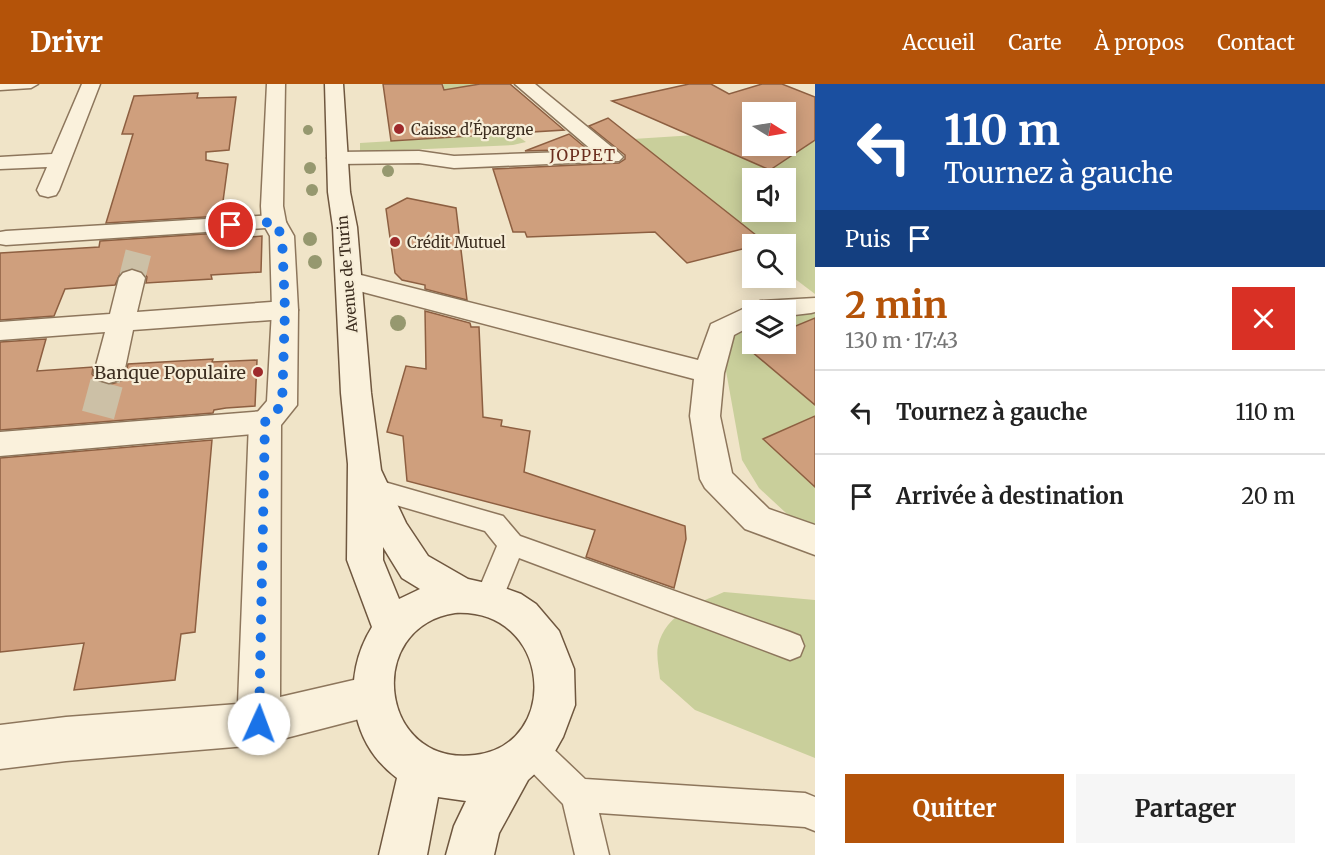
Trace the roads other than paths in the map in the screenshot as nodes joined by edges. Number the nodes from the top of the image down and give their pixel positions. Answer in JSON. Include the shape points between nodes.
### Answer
{"nodes":[{"id":1,"x":32,"y":84,"type":"edge"},
{"id":2,"x":91,"y":84,"type":"edge"},
{"id":3,"x":276,"y":84,"type":"edge"},
{"id":4,"x":334,"y":84,"type":"edge"},
{"id":5,"x":524,"y":84,"type":"edge"},
{"id":6,"x":0,"y":86,"type":"edge"},
{"id":7,"x":338,"y":158,"type":"junction"},
{"id":8,"x":59,"y":160,"type":"junction"},
{"id":9,"x":0,"y":163,"type":"edge"},
{"id":10,"x":48,"y":190,"type":"dead end"},
{"id":11,"x":274,"y":222,"type":"junction"},
{"id":12,"x":6,"y":238,"type":"dead end"},
{"id":13,"x":132,"y":278,"type":"tunnel mouth"},
{"id":14,"x":349,"y":280,"type":"junction"},
{"id":15,"x":811,"y":305,"type":"dead end"},
{"id":16,"x":796,"y":306,"type":"edge"},
{"id":17,"x":285,"y":310,"type":"junction"},
{"id":18,"x":742,"y":320,"type":"edge"},
{"id":19,"x":122,"y":322,"type":"junction"},
{"id":20,"x":0,"y":331,"type":"edge"},
{"id":21,"x":109,"y":373,"type":"tunnel mouth"},
{"id":22,"x":709,"y":373,"type":"junction"},
{"id":23,"x":265,"y":422,"type":"junction"},
{"id":24,"x":0,"y":444,"type":"edge"},
{"id":25,"x":369,"y":476,"type":"junction"},
{"id":26,"x":815,"y":540,"type":"edge"},
{"id":27,"x":511,"y":544,"type":"junction"},
{"id":28,"x":476,"y":599,"type":"junction"},
{"id":29,"x":391,"y":627,"type":"junction"},
{"id":30,"x":790,"y":646,"type":"dead end"},
{"id":31,"x":371,"y":696,"type":"junction"},
{"id":32,"x":259,"y":724,"type":"junction"},
{"id":33,"x":0,"y":747,"type":"edge"},
{"id":34,"x":522,"y":760,"type":"junction"},
{"id":35,"x":422,"y":766,"type":"junction"},
{"id":36,"x":578,"y":795,"type":"junction"},
{"id":37,"x":815,"y":814,"type":"edge"},
{"id":38,"x":403,"y":855,"type":"edge"},
{"id":39,"x":470,"y":855,"type":"edge"},
{"id":40,"x":592,"y":855,"type":"edge"}],
"edges":[{"from":1,"to":6,"type":"lane"},
{"from":2,"to":8,"type":"street"},
{"from":3,"to":11,"type":"street"},
{"from":4,"to":7,"type":"street","name":"Avenue de Turin"},
{"from":5,"to":7,"type":"street","via":[[612,157],[454,162],[419,157]]},
{"from":7,"to":14,"type":"street","name":"Avenue de Turin"},
{"from":8,"to":9,"type":"street"},
{"from":8,"to":10,"type":"street"},
{"from":11,"to":12,"type":"street","via":[[142,240]]},
{"from":11,"to":17,"type":"street","via":[[282,236]]},
{"from":13,"to":19,"type":"street"},
{"from":14,"to":22,"type":"street"},
{"from":14,"to":25,"type":"street","name":"Avenue de Turin"},
{"from":15,"to":16,"type":"street"},
{"from":17,"to":19,"type":"street"},
{"from":17,"to":23,"type":"street","via":[[282,405]]},
{"from":18,"to":22,"type":"street","via":[[721,330]]},
{"from":19,"to":20,"type":"street"},
{"from":19,"to":21,"type":"street"},
{"from":22,"to":26,"type":"street","via":[[705,416],[717,480],[757,519]]},
{"from":23,"to":24,"type":"street","via":[[95,426]]},
{"from":23,"to":32,"type":"street"},
{"from":25,"to":27,"type":"lane","via":[[494,523]]},
{"from":25,"to":28,"type":"street","name":"Avenue de Turin","via":[[392,531],[415,567]]},
{"from":25,"to":29,"type":"street","name":"Avenue de Turin","via":[[365,560]]},
{"from":27,"to":28,"type":"lane"},
{"from":27,"to":30,"type":"lane"},
{"from":28,"to":29,"type":"street","via":[[437,599],[411,609]]},
{"from":28,"to":34,"type":"street","via":[[509,610],[528,625],[544,644],[553,666],[556,706],[548,730]]},
{"from":29,"to":31,"type":"street","via":[[378,648],[371,671]]},
{"from":31,"to":32,"type":"street"},
{"from":31,"to":35,"type":"street","via":[[380,723],[397,748]]},
{"from":32,"to":33,"type":"street"},
{"from":34,"to":35,"type":"street","via":[[483,777],[451,776]]},
{"from":34,"to":36,"type":"lane"},
{"from":34,"to":39,"type":"street","via":[[477,826]]},
{"from":35,"to":38,"type":"street"},
{"from":36,"to":37,"type":"lane","via":[[805,810]]},
{"from":36,"to":40,"type":"lane"}]}
